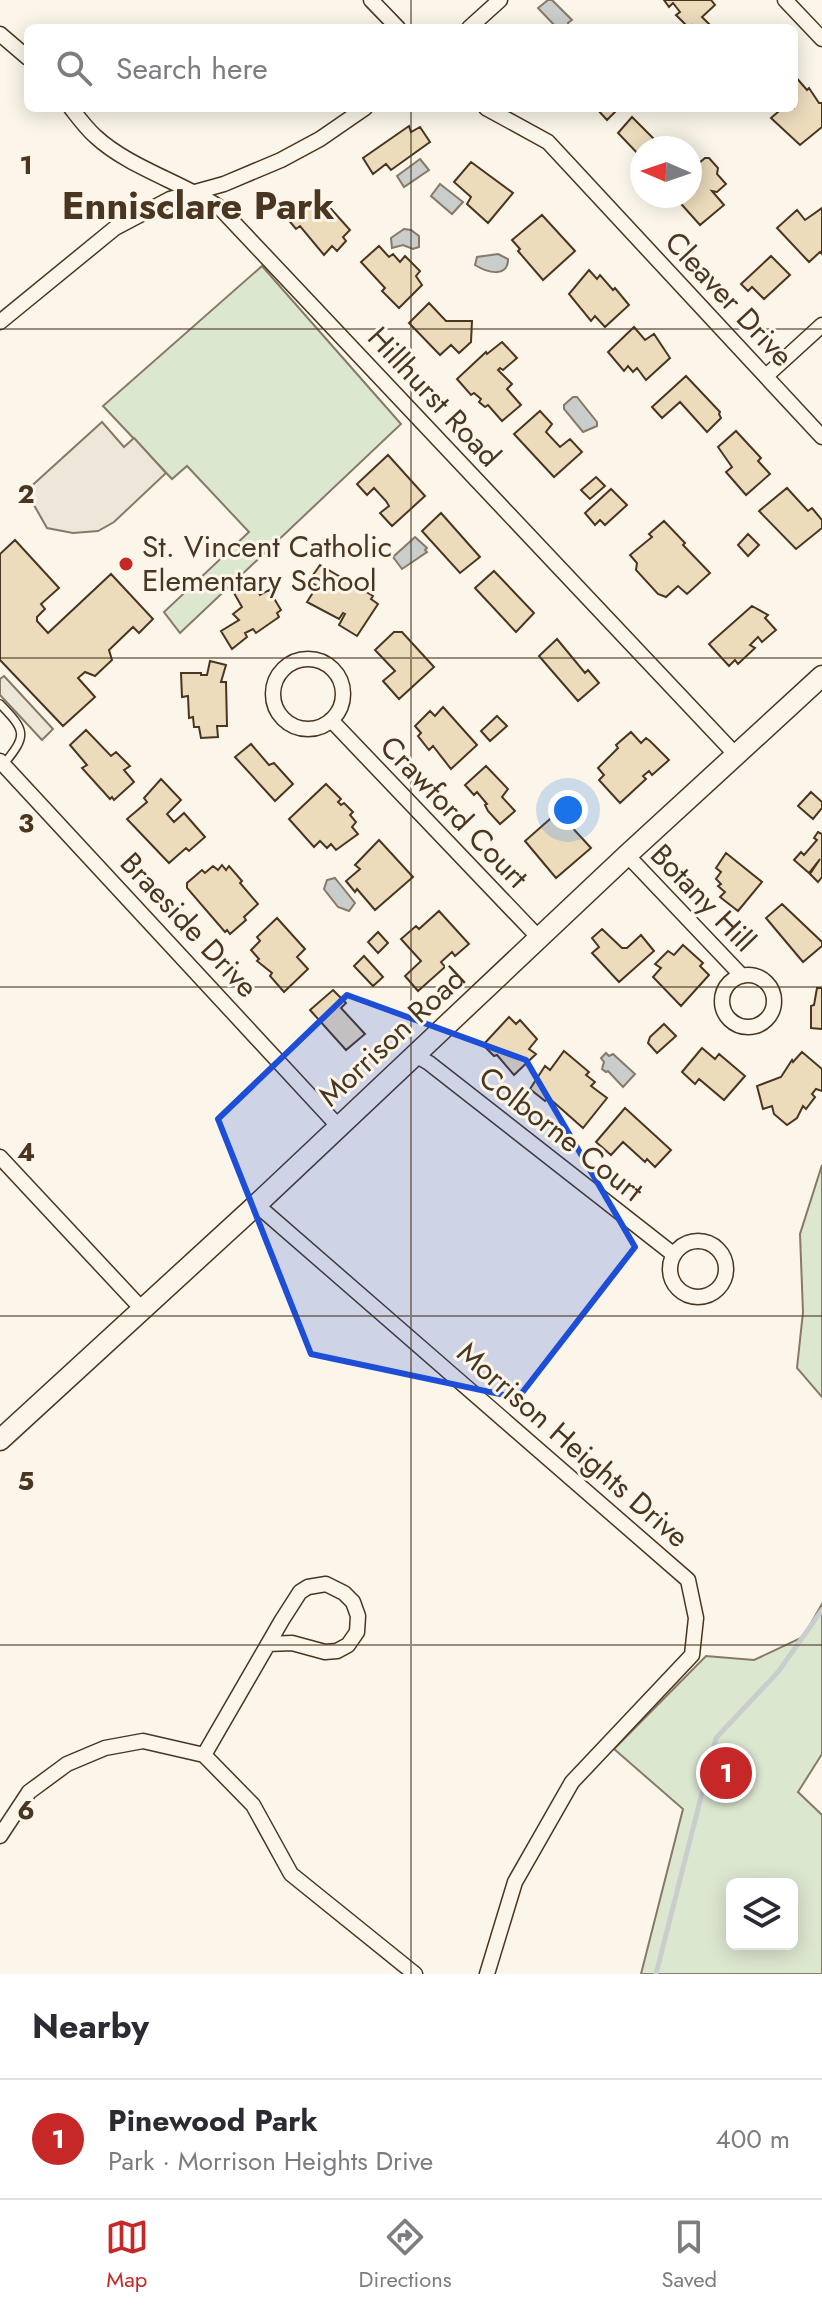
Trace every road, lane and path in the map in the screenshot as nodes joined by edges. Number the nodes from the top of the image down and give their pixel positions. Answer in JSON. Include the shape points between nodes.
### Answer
{"nodes":[{"id":1,"x":371,"y":0,"type":"edge"},
{"id":2,"x":500,"y":0,"type":"edge"},
{"id":3,"x":785,"y":0,"type":"edge"},
{"id":4,"x":394,"y":24,"type":"edge"},
{"id":5,"x":473,"y":24,"type":"edge"},
{"id":6,"x":0,"y":34,"type":"edge"},
{"id":7,"x":822,"y":39,"type":"edge"},
{"id":8,"x":24,"y":55,"type":"edge"},
{"id":9,"x":74,"y":112,"type":"edge"},
{"id":10,"x":359,"y":112,"type":"edge"},
{"id":11,"x":493,"y":112,"type":"edge"},
{"id":12,"x":195,"y":191,"type":"junction"},
{"id":13,"x":0,"y":322,"type":"edge"},
{"id":14,"x":822,"y":325,"type":"edge"},
{"id":15,"x":766,"y":376,"type":"junction"},
{"id":16,"x":822,"y":437,"type":"edge"},
{"id":17,"x":822,"y":676,"type":"edge"},
{"id":18,"x":0,"y":704,"type":"edge"},
{"id":19,"x":331,"y":720,"type":"junction"},
{"id":20,"x":736,"y":755,"type":"junction"},
{"id":21,"x":2,"y":763,"type":"edge"},
{"id":22,"x":627,"y":855,"type":"junction"},
{"id":23,"x":540,"y":939,"type":"junction"},
{"id":24,"x":742,"y":976,"type":"dead end"},
{"id":25,"x":417,"y":1056,"type":"junction"},
{"id":26,"x":339,"y":1127,"type":"junction"},
{"id":27,"x":0,"y":1157,"type":"edge"},
{"id":28,"x":254,"y":1207,"type":"junction"},
{"id":29,"x":673,"y":1254,"type":"junction"},
{"id":30,"x":141,"y":1308,"type":"junction"},
{"id":31,"x":0,"y":1440,"type":"edge"},
{"id":32,"x":268,"y":1644,"type":"junction"},
{"id":33,"x":204,"y":1755,"type":"junction"},
{"id":34,"x":0,"y":1836,"type":"edge"},
{"id":35,"x":415,"y":1974,"type":"edge"},
{"id":36,"x":487,"y":1974,"type":"edge"}],
"edges":[{"from":1,"to":4,"type":"street"},
{"from":2,"to":5,"type":"street"},
{"from":3,"to":7,"type":"street"},
{"from":6,"to":8,"type":"street"},
{"from":9,"to":12,"type":"street","name":"Hillhurst Road","via":[[95,137]]},
{"from":10,"to":12,"type":"street","via":[[281,160]]},
{"from":11,"to":15,"type":"street","name":"Cleaver Drive","via":[[548,142]]},
{"from":12,"to":13,"type":"street","via":[[115,228]]},
{"from":12,"to":20,"type":"street","name":"Hillhurst Road","via":[[219,207]]},
{"from":14,"to":15,"type":"street"},
{"from":15,"to":16,"type":"street","name":"Cleaver Drive"},
{"from":17,"to":20,"type":"street","name":"Morrison Road"},
{"from":18,"to":21,"type":"lane","via":[[21,731],[18,747]]},
{"from":19,"to":19,"type":"street","via":[[340,708],[340,680],[319,660],[290,663],[273,686],[279,714],[303,729]]},
{"from":19,"to":23,"type":"street","name":"Crawford Court"},
{"from":20,"to":22,"type":"street","name":"Morrison Road"},
{"from":21,"to":26,"type":"street","name":"Braeside Drive"},
{"from":22,"to":23,"type":"street","name":"Morrison Road"},
{"from":22,"to":24,"type":"street","name":"Botany Hill"},
{"from":23,"to":25,"type":"street","name":"Morrison Road"},
{"from":25,"to":26,"type":"street","name":"Morrison Road"},
{"from":25,"to":29,"type":"street","name":"Colborne Court"},
{"from":26,"to":28,"type":"street","name":"Morrison Road"},
{"from":27,"to":30,"type":"street"},
{"from":28,"to":30,"type":"street","name":"Morrison Road"},
{"from":28,"to":36,"type":"street","name":"Morrison Heights Drive","via":[[688,1580],[696,1618],[692,1655],[572,1782],[515,1882]]},
{"from":29,"to":29,"type":"street","via":[[670,1273],[679,1290],[697,1297],[721,1286],[727,1268],[714,1244],[687,1242]]},
{"from":30,"to":31,"type":"street","name":"Morrison Road"},
{"from":32,"to":32,"type":"street","via":[[308,1587],[326,1584],[353,1602],[357,1632],[337,1651]]},
{"from":32,"to":33,"type":"street"},
{"from":33,"to":34,"type":"street","via":[[143,1741],[105,1748],[67,1764],[29,1792]]},
{"from":33,"to":35,"type":"street","via":[[253,1805],[291,1874]]}]}
